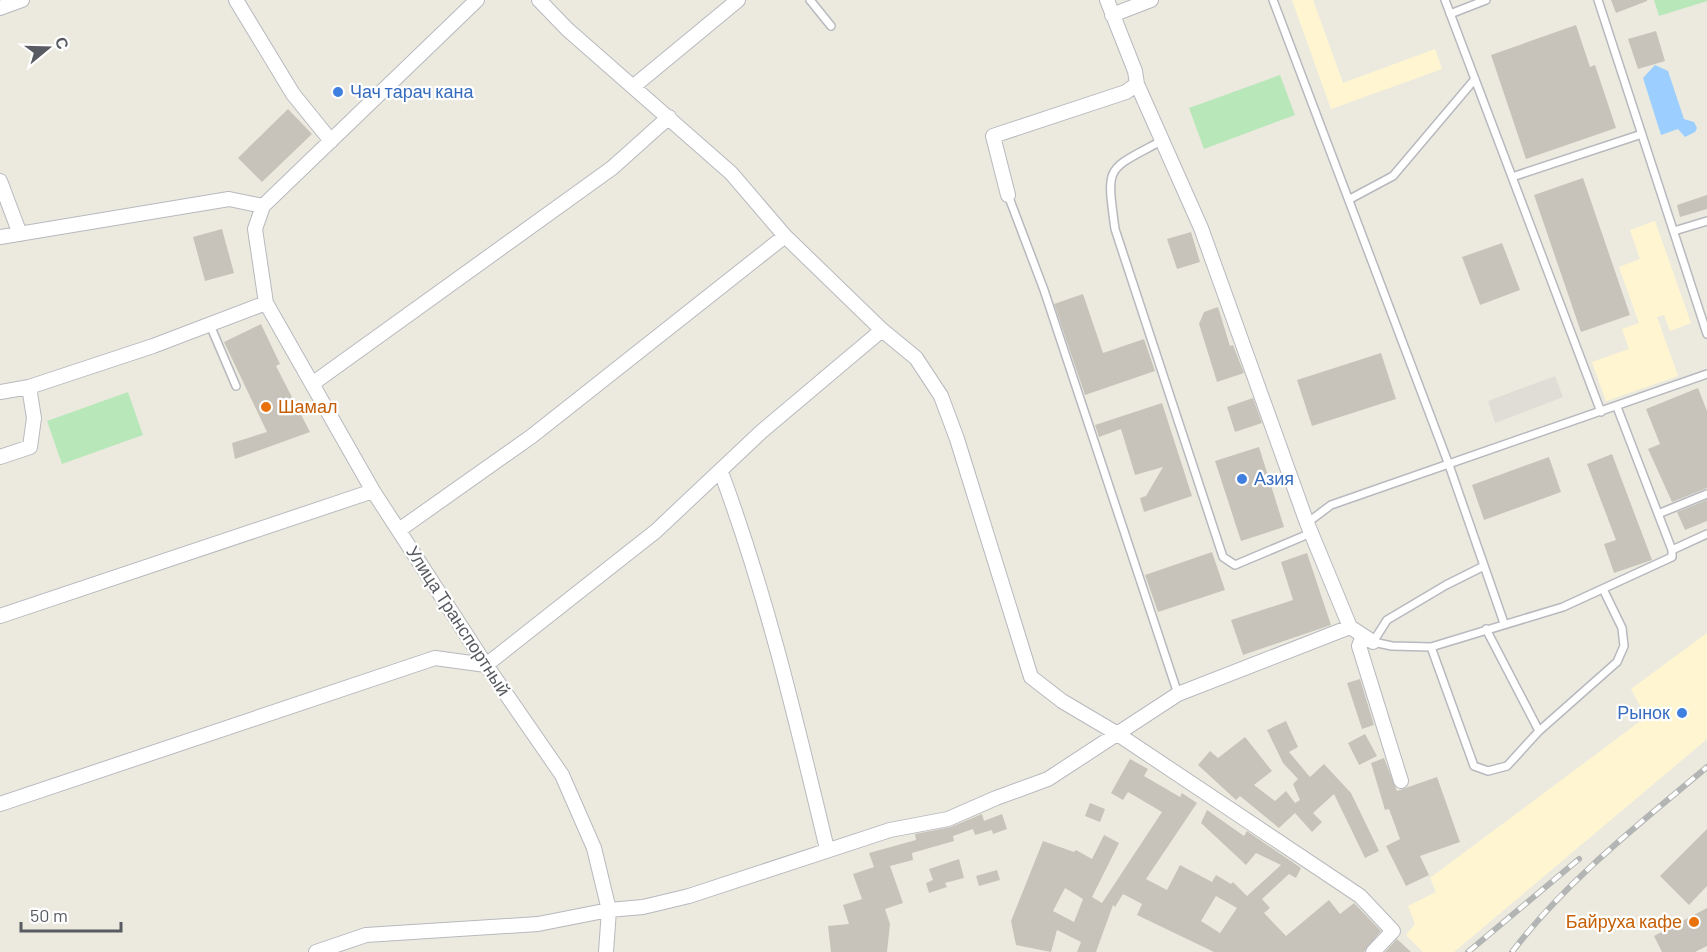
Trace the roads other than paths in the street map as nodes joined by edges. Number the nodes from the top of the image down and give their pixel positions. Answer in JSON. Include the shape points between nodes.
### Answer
{"nodes":[{"id":1,"x":22,"y":0,"type":"edge"},
{"id":2,"x":236,"y":0,"type":"edge"},
{"id":3,"x":477,"y":0,"type":"edge"},
{"id":4,"x":539,"y":0,"type":"edge"},
{"id":5,"x":738,"y":0,"type":"edge"},
{"id":6,"x":810,"y":0,"type":"edge"},
{"id":7,"x":1107,"y":0,"type":"edge"},
{"id":8,"x":1151,"y":0,"type":"edge"},
{"id":9,"x":1273,"y":0,"type":"edge"},
{"id":10,"x":1445,"y":0,"type":"edge"},
{"id":11,"x":1486,"y":0,"type":"edge"},
{"id":12,"x":1598,"y":0,"type":"edge"},
{"id":13,"x":0,"y":8,"type":"edge"},
{"id":14,"x":1450,"y":14,"type":"junction"},
{"id":15,"x":1112,"y":15,"type":"junction"},
{"id":16,"x":831,"y":26,"type":"dead end"},
{"id":17,"x":1475,"y":79,"type":"junction"},
{"id":18,"x":1137,"y":84,"type":"junction"},
{"id":19,"x":634,"y":86,"type":"junction"},
{"id":20,"x":669,"y":117,"type":"junction"},
{"id":21,"x":1642,"y":134,"type":"junction"},
{"id":22,"x":1163,"y":140,"type":"junction"},
{"id":23,"x":331,"y":141,"type":"junction"},
{"id":24,"x":1512,"y":177,"type":"junction"},
{"id":25,"x":0,"y":180,"type":"edge"},
{"id":26,"x":1008,"y":195,"type":"joint"},
{"id":27,"x":1350,"y":200,"type":"junction"},
{"id":28,"x":263,"y":206,"type":"junction"},
{"id":29,"x":1707,"y":220,"type":"edge"},
{"id":30,"x":1674,"y":231,"type":"junction"},
{"id":31,"x":20,"y":234,"type":"junction"},
{"id":32,"x":785,"y":236,"type":"junction"},
{"id":33,"x":0,"y":237,"type":"edge"},
{"id":34,"x":266,"y":303,"type":"junction"},
{"id":35,"x":210,"y":325,"type":"junction"},
{"id":36,"x":882,"y":330,"type":"junction"},
{"id":37,"x":1707,"y":334,"type":"edge"},
{"id":38,"x":1707,"y":374,"type":"edge"},
{"id":39,"x":312,"y":384,"type":"junction"},
{"id":40,"x":236,"y":386,"type":"dead end"},
{"id":41,"x":29,"y":387,"type":"junction"},
{"id":42,"x":0,"y":392,"type":"edge"},
{"id":43,"x":1617,"y":407,"type":"junction"},
{"id":44,"x":1601,"y":412,"type":"junction"},
{"id":45,"x":0,"y":457,"type":"edge"},
{"id":46,"x":1449,"y":465,"type":"junction"},
{"id":47,"x":722,"y":472,"type":"junction"},
{"id":48,"x":372,"y":491,"type":"junction"},
{"id":49,"x":1707,"y":494,"type":"edge"},
{"id":50,"x":1658,"y":514,"type":"junction"},
{"id":51,"x":1309,"y":528,"type":"junction"},
{"id":52,"x":399,"y":530,"type":"junction"},
{"id":53,"x":1707,"y":534,"type":"edge"},
{"id":54,"x":1672,"y":550,"type":"junction"},
{"id":55,"x":1484,"y":566,"type":"junction"},
{"id":56,"x":1603,"y":589,"type":"junction"},
{"id":57,"x":0,"y":616,"type":"edge"},
{"id":58,"x":1504,"y":622,"type":"junction"},
{"id":59,"x":1350,"y":627,"type":"junction"},
{"id":60,"x":1486,"y":628,"type":"junction"},
{"id":61,"x":1368,"y":639,"type":"junction"},
{"id":62,"x":1431,"y":647,"type":"junction"},
{"id":63,"x":486,"y":664,"type":"junction"},
{"id":64,"x":1178,"y":694,"type":"junction"},
{"id":65,"x":1539,"y":731,"type":"junction"},
{"id":66,"x":1116,"y":733,"type":"junction"},
{"id":67,"x":1401,"y":781,"type":"dead end"},
{"id":68,"x":0,"y":804,"type":"edge"},
{"id":69,"x":827,"y":849,"type":"junction"},
{"id":70,"x":609,"y":910,"type":"junction"},
{"id":71,"x":316,"y":952,"type":"edge"},
{"id":72,"x":606,"y":952,"type":"edge"},
{"id":73,"x":1372,"y":952,"type":"edge"}],
"edges":[{"from":1,"to":13,"type":"street"},
{"from":2,"to":23,"type":"street","via":[[293,94]]},
{"from":3,"to":23,"type":"street"},
{"from":4,"to":19,"type":"street"},
{"from":5,"to":19,"type":"street"},
{"from":6,"to":16,"type":"lane"},
{"from":7,"to":15,"type":"street"},
{"from":8,"to":15,"type":"street"},
{"from":9,"to":27,"type":"lane"},
{"from":10,"to":14,"type":"lane"},
{"from":11,"to":14,"type":"lane"},
{"from":12,"to":21,"type":"lane"},
{"from":14,"to":17,"type":"lane"},
{"from":15,"to":18,"type":"street"},
{"from":17,"to":24,"type":"lane"},
{"from":17,"to":27,"type":"lane","via":[[1393,176]]},
{"from":18,"to":22,"type":"street"},
{"from":18,"to":26,"type":"street","via":[[1126,92],[993,136]]},
{"from":19,"to":20,"type":"street"},
{"from":20,"to":32,"type":"street","via":[[731,173]]},
{"from":20,"to":39,"type":"street","via":[[612,168]]},
{"from":21,"to":24,"type":"lane"},
{"from":21,"to":30,"type":"lane"},
{"from":22,"to":51,"type":"street","via":[[1200,228]]},
{"from":22,"to":51,"type":"lane","via":[[1118,165],[1110,176],[1115,229],[1223,557],[1235,565]]},
{"from":23,"to":28,"type":"street"},
{"from":24,"to":44,"type":"lane"},
{"from":25,"to":31,"type":"street"},
{"from":26,"to":64,"type":"lane","via":[[1044,291]]},
{"from":27,"to":46,"type":"lane"},
{"from":28,"to":31,"type":"street","via":[[229,199]]},
{"from":28,"to":34,"type":"street","via":[[255,229]]},
{"from":29,"to":30,"type":"lane"},
{"from":30,"to":37,"type":"lane"},
{"from":31,"to":33,"type":"street"},
{"from":32,"to":36,"type":"street"},
{"from":32,"to":52,"type":"street","via":[[532,436]]},
{"from":34,"to":35,"type":"street"},
{"from":34,"to":39,"type":"street","name":"Улица Транспортный"},
{"from":35,"to":40,"type":"lane"},
{"from":35,"to":41,"type":"street"},
{"from":36,"to":47,"type":"street","via":[[761,432]]},
{"from":36,"to":66,"type":"street","via":[[916,358],[941,396],[1031,677]]},
{"from":38,"to":43,"type":"lane"},
{"from":39,"to":48,"type":"street","name":"Улица Транспортный"},
{"from":41,"to":42,"type":"street"},
{"from":41,"to":45,"type":"street","via":[[34,418],[30,447]]},
{"from":43,"to":44,"type":"lane"},
{"from":43,"to":50,"type":"lane"},
{"from":44,"to":46,"type":"lane"},
{"from":46,"to":51,"type":"lane","via":[[1331,505]]},
{"from":46,"to":55,"type":"lane"},
{"from":47,"to":63,"type":"street","via":[[656,531]]},
{"from":47,"to":69,"type":"street","via":[[775,633]]},
{"from":48,"to":52,"type":"street","name":"Улица Транспортный"},
{"from":48,"to":57,"type":"street"},
{"from":49,"to":50,"type":"lane"},
{"from":50,"to":54,"type":"lane"},
{"from":51,"to":59,"type":"street"},
{"from":52,"to":63,"type":"street","name":"Улица Транспортный"},
{"from":53,"to":54,"type":"lane"},
{"from":54,"to":56,"type":"lane","via":[[1672,557],[1665,562]]},
{"from":55,"to":58,"type":"lane"},
{"from":55,"to":61,"type":"lane","via":[[1387,620]]},
{"from":56,"to":58,"type":"lane","via":[[1563,607]]},
{"from":56,"to":65,"type":"lane","via":[[1622,628],[1624,646],[1617,662]]},
{"from":58,"to":60,"type":"lane"},
{"from":59,"to":61,"type":"street"},
{"from":59,"to":64,"type":"street"},
{"from":60,"to":62,"type":"lane"},
{"from":60,"to":65,"type":"lane"},
{"from":61,"to":62,"type":"lane","via":[[1392,646]]},
{"from":61,"to":67,"type":"street","via":[[1359,645]]},
{"from":62,"to":65,"type":"lane","via":[[1474,766],[1488,771],[1507,766]]},
{"from":63,"to":68,"type":"street","via":[[435,658]]},
{"from":63,"to":70,"type":"street","name":"Улица Транспортный","via":[[562,775],[594,848]]},
{"from":64,"to":66,"type":"street"},
{"from":66,"to":69,"type":"street","via":[[1048,779],[948,819],[890,830]]},
{"from":66,"to":73,"type":"street","via":[[1360,896],[1393,931]]},
{"from":69,"to":70,"type":"street","via":[[689,896]]},
{"from":70,"to":71,"type":"street","via":[[538,924],[366,935]]},
{"from":70,"to":72,"type":"street","name":"Улица Транспортный"}]}
